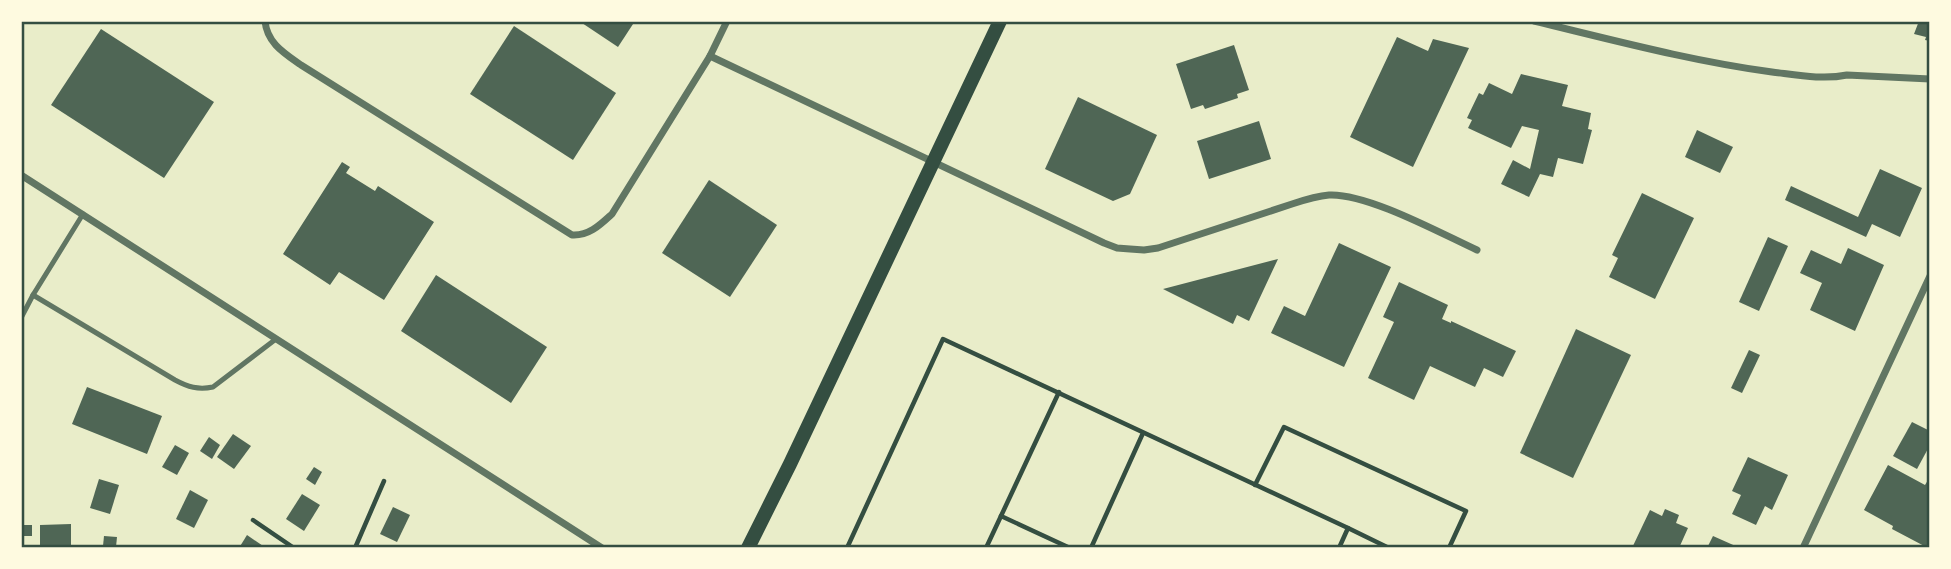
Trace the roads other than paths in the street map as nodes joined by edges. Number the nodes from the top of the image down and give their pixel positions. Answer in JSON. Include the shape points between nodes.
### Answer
{"nodes":[{"id":1,"x":265,"y":21,"type":"edge"},
{"id":2,"x":727,"y":21,"type":"edge"},
{"id":3,"x":1000,"y":21,"type":"edge"},
{"id":4,"x":1534,"y":21,"type":"edge"},
{"id":5,"x":710,"y":56,"type":"junction"},
{"id":6,"x":1930,"y":79,"type":"edge"},
{"id":7,"x":933,"y":163,"type":"junction"},
{"id":8,"x":21,"y":175,"type":"edge"},
{"id":9,"x":83,"y":214,"type":"junction"},
{"id":10,"x":1477,"y":250,"type":"dead end"},
{"id":11,"x":1930,"y":276,"type":"edge"},
{"id":12,"x":1927,"y":289,"type":"edge"},
{"id":13,"x":33,"y":295,"type":"junction"},
{"id":14,"x":21,"y":318,"type":"edge"},
{"id":15,"x":276,"y":339,"type":"junction"},
{"id":16,"x":602,"y":548,"type":"edge"},
{"id":17,"x":748,"y":548,"type":"edge"},
{"id":18,"x":1803,"y":548,"type":"edge"}],
"edges":[{"from":1,"to":5,"type":"street","via":[[275,46],[301,65],[572,235],[598,227],[611,214]]},
{"from":2,"to":5,"type":"street"},
{"from":3,"to":7,"type":"main road"},
{"from":4,"to":6,"type":"street","via":[[1722,65],[1808,76]]},
{"from":5,"to":7,"type":"street"},
{"from":7,"to":10,"type":"street","via":[[1117,248],[1158,248],[1330,195],[1371,203]]},
{"from":7,"to":17,"type":"main road"},
{"from":8,"to":9,"type":"street"},
{"from":9,"to":13,"type":"lane"},
{"from":9,"to":15,"type":"street"},
{"from":11,"to":12,"type":"street"},
{"from":12,"to":18,"type":"street"},
{"from":13,"to":14,"type":"lane"},
{"from":13,"to":15,"type":"lane","via":[[188,387],[213,387]]},
{"from":15,"to":16,"type":"street"}]}
